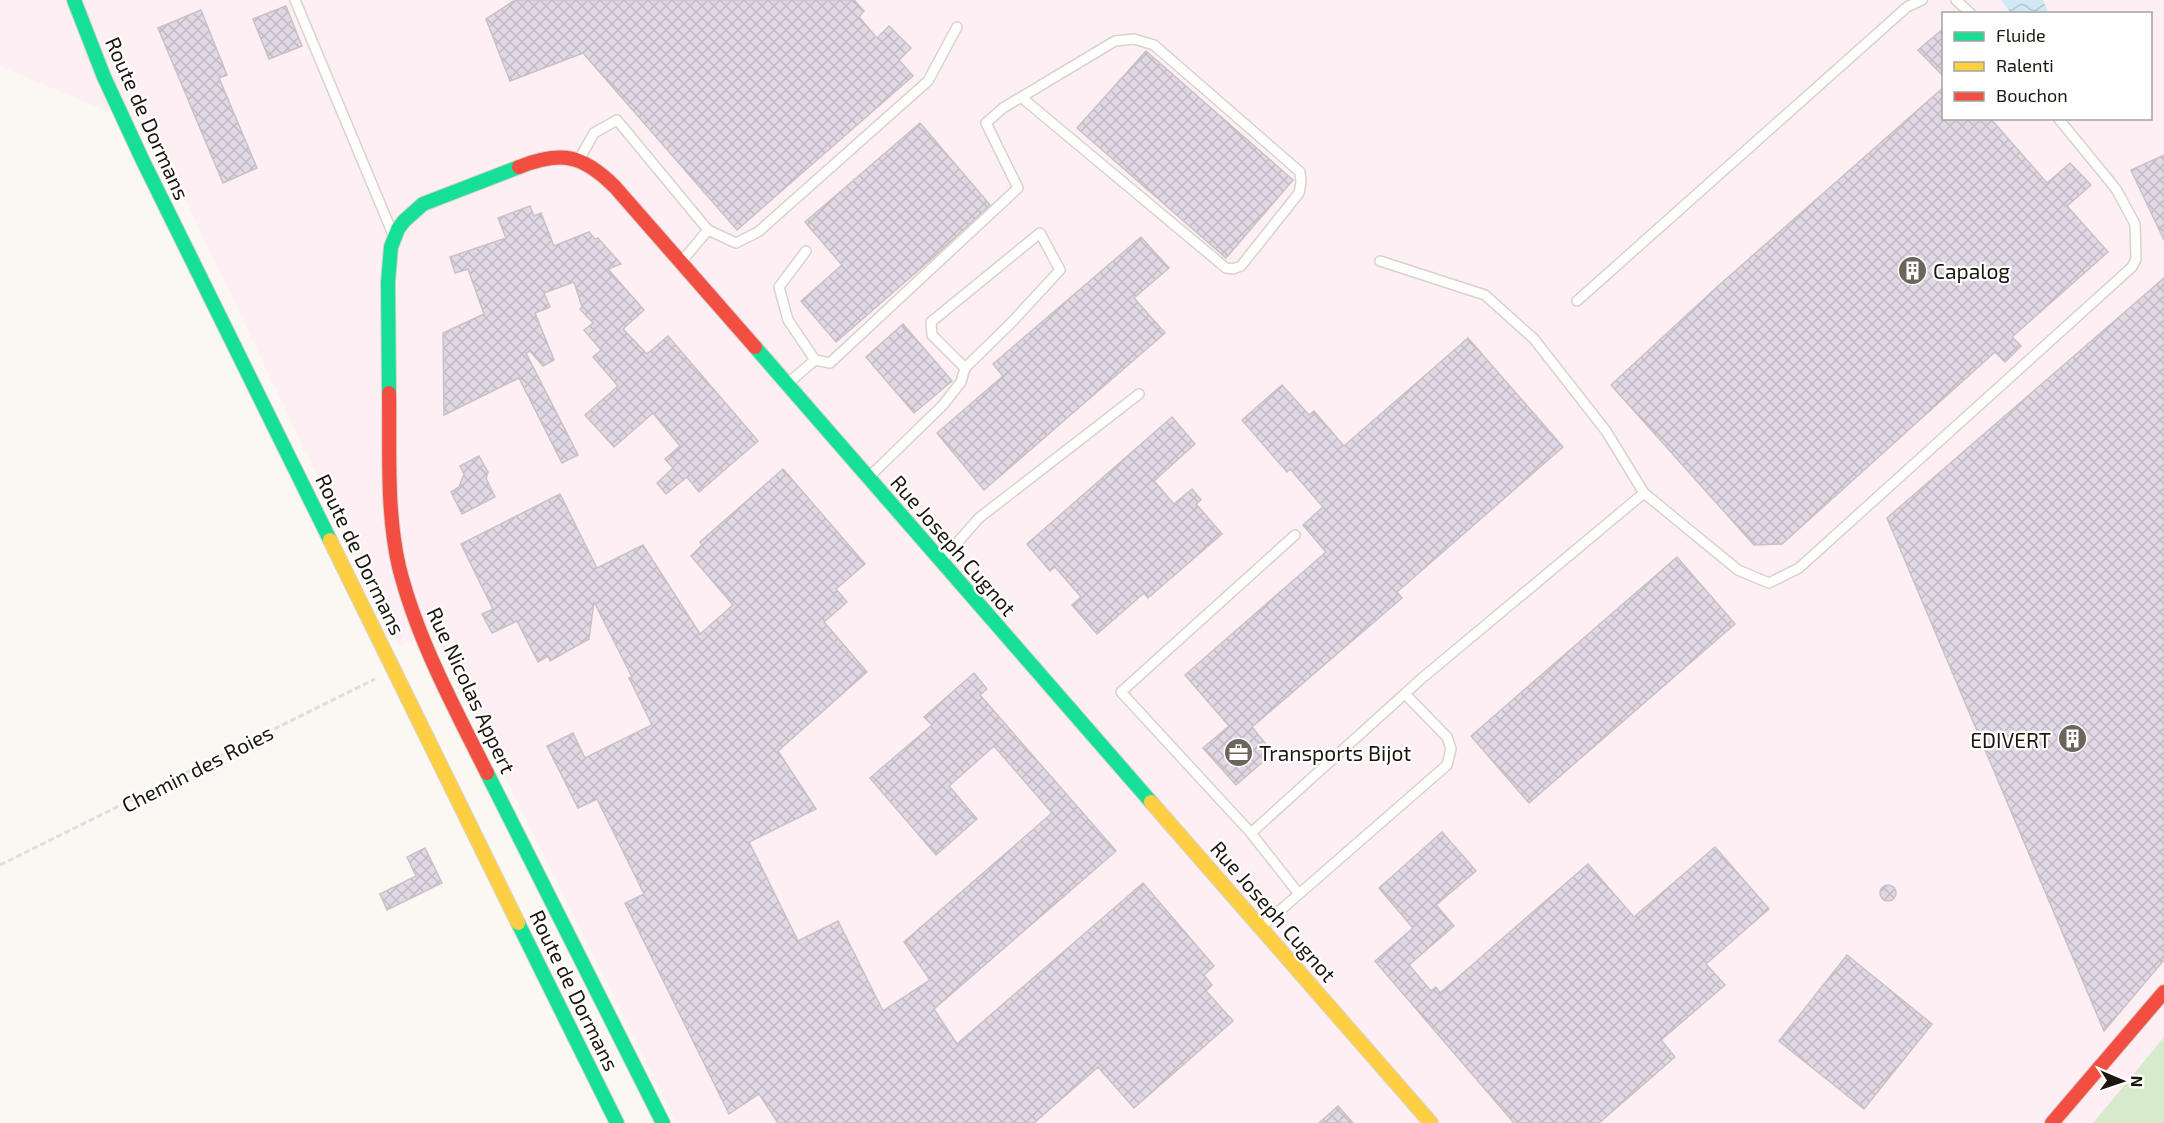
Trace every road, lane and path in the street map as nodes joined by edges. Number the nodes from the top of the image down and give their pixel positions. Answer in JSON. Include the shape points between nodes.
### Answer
{"nodes":[{"id":1,"x":74,"y":0,"type":"edge"},
{"id":2,"x":295,"y":0,"type":"edge"},
{"id":3,"x":1922,"y":0,"type":"edge"},
{"id":4,"x":1956,"y":0,"type":"edge"},
{"id":5,"x":1969,"y":12,"type":"edge"},
{"id":6,"x":957,"y":27,"type":"dead end"},
{"id":7,"x":1021,"y":97,"type":"junction"},
{"id":8,"x":2060,"y":120,"type":"edge"},
{"id":9,"x":579,"y":159,"type":"junction"},
{"id":10,"x":708,"y":231,"type":"junction"},
{"id":11,"x":394,"y":237,"type":"junction"},
{"id":12,"x":806,"y":251,"type":"dead end"},
{"id":13,"x":1380,"y":261,"type":"dead end"},
{"id":14,"x":681,"y":262,"type":"junction"},
{"id":15,"x":1577,"y":301,"type":"dead end"},
{"id":16,"x":815,"y":360,"type":"junction"},
{"id":17,"x":965,"y":368,"type":"junction"},
{"id":18,"x":787,"y":384,"type":"junction"},
{"id":19,"x":1139,"y":394,"type":"dead end"},
{"id":20,"x":868,"y":477,"type":"junction"},
{"id":21,"x":1644,"y":494,"type":"junction"},
{"id":22,"x":1294,"y":535,"type":"dead end"},
{"id":23,"x":941,"y":561,"type":"junction"},
{"id":24,"x":394,"y":669,"type":"junction"},
{"id":25,"x":1405,"y":694,"type":"junction"},
{"id":26,"x":1251,"y":833,"type":"junction"},
{"id":27,"x":0,"y":865,"type":"edge"},
{"id":28,"x":1299,"y":894,"type":"junction"},
{"id":29,"x":1260,"y":927,"type":"junction"},
{"id":30,"x":2164,"y":992,"type":"edge"},
{"id":31,"x":617,"y":1123,"type":"edge"},
{"id":32,"x":663,"y":1123,"type":"edge"},
{"id":33,"x":1431,"y":1123,"type":"edge"},
{"id":34,"x":2052,"y":1123,"type":"edge"}],
"edges":[{"from":1,"to":24,"type":"street","name":"Route de Dormans","via":[[142,159]]},
{"from":2,"to":11,"type":"lane"},
{"from":3,"to":15,"type":"lane","via":[[1906,7]]},
{"from":4,"to":5,"type":"lane"},
{"from":6,"to":10,"type":"lane","via":[[928,81],[758,232],[736,243]]},
{"from":7,"to":7,"type":"lane","via":[[1226,268],[1241,266],[1299,193],[1300,172],[1148,42],[1114,41]]},
{"from":7,"to":16,"type":"lane","via":[[986,123],[1018,188],[830,363]]},
{"from":8,"to":21,"type":"lane","via":[[2116,189],[2135,224],[2136,259],[2132,267],[1890,487],[1799,568],[1769,583],[1738,570]]},
{"from":9,"to":10,"type":"lane","via":[[594,133],[617,120]]},
{"from":9,"to":11,"type":"street","name":"Rue Joseph Cugnot","via":[[564,155],[539,159],[446,194],[410,214]]},
{"from":9,"to":14,"type":"street","name":"Rue Joseph Cugnot","via":[[602,173]]},
{"from":10,"to":14,"type":"lane"},
{"from":11,"to":32,"type":"street","name":"Rue Nicolas Appert","via":[[388,282],[390,505],[399,565],[410,604],[449,698]]},
{"from":12,"to":16,"type":"lane","via":[[779,287],[788,320]]},
{"from":13,"to":21,"type":"lane","via":[[1485,295],[1534,339],[1606,431]]},
{"from":14,"to":18,"type":"street","name":"Rue Joseph Cugnot"},
{"from":16,"to":18,"type":"lane"},
{"from":17,"to":17,"type":"lane","via":[[1060,270],[1040,233],[931,322],[932,335]]},
{"from":17,"to":20,"type":"lane","via":[[961,382],[942,405]]},
{"from":18,"to":20,"type":"street","name":"Rue Joseph Cugnot"},
{"from":19,"to":23,"type":"lane","via":[[979,518]]},
{"from":20,"to":23,"type":"street","name":"Rue Joseph Cugnot"},
{"from":21,"to":25,"type":"lane"},
{"from":22,"to":26,"type":"lane","via":[[1121,692]]},
{"from":23,"to":29,"type":"street","name":"Rue Joseph Cugnot"},
{"from":24,"to":27,"type":"path","name":"Chemin des Roies"},
{"from":24,"to":31,"type":"street","name":"Route de Dormans"},
{"from":25,"to":26,"type":"lane"},
{"from":25,"to":28,"type":"lane","via":[[1447,737],[1451,749],[1447,765]]},
{"from":26,"to":28,"type":"lane"},
{"from":28,"to":29,"type":"lane"},
{"from":29,"to":33,"type":"street","name":"Rue Joseph Cugnot"},
{"from":30,"to":34,"type":"street"}]}
